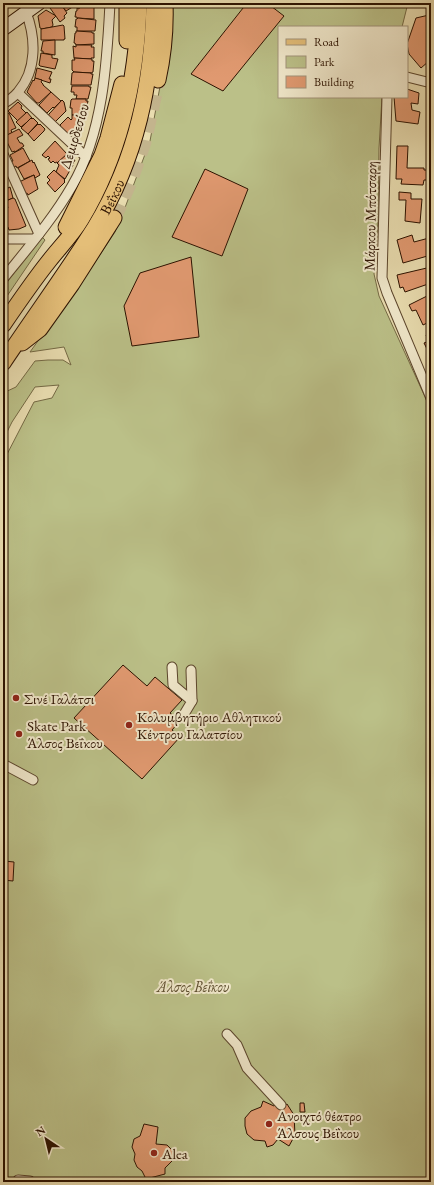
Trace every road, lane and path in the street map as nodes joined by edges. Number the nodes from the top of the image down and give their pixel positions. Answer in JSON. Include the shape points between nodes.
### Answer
{"nodes":[{"id":1,"x":110,"y":3,"type":"edge"},
{"id":2,"x":128,"y":3,"type":"edge"},
{"id":3,"x":139,"y":3,"type":"edge"},
{"id":4,"x":154,"y":3,"type":"edge"},
{"id":5,"x":165,"y":3,"type":"edge"},
{"id":6,"x":34,"y":6,"type":"edge"},
{"id":7,"x":3,"y":29,"type":"edge"},
{"id":8,"x":408,"y":78,"type":"edge"},
{"id":9,"x":158,"y":80,"type":"tunnel mouth"},
{"id":10,"x":431,"y":83,"type":"edge"},
{"id":11,"x":18,"y":93,"type":"junction"},
{"id":12,"x":387,"y":98,"type":"edge"},
{"id":13,"x":3,"y":104,"type":"edge"},
{"id":14,"x":3,"y":154,"type":"edge"},
{"id":15,"x":86,"y":157,"type":"junction"},
{"id":16,"x":114,"y":218,"type":"tunnel mouth"},
{"id":17,"x":36,"y":236,"type":"junction"},
{"id":18,"x":3,"y":239,"type":"edge"},
{"id":19,"x":49,"y":260,"type":"junction"},
{"id":20,"x":3,"y":279,"type":"edge"},
{"id":21,"x":3,"y":325,"type":"edge"},
{"id":22,"x":11,"y":350,"type":"junction"},
{"id":23,"x":3,"y":363,"type":"edge"},
{"id":24,"x":431,"y":398,"type":"edge"},
{"id":25,"x":172,"y":667,"type":"dead end"},
{"id":26,"x":191,"y":670,"type":"dead end"},
{"id":27,"x":192,"y":701,"type":"junction"},
{"id":28,"x":183,"y":716,"type":"dead end"},
{"id":29,"x":3,"y":764,"type":"edge"},
{"id":30,"x":33,"y":780,"type":"dead end"},
{"id":31,"x":227,"y":1034,"type":"dead end"},
{"id":32,"x":281,"y":1105,"type":"dead end"},
{"id":33,"x":30,"y":1181,"type":"dead end"},
{"id":34,"x":18,"y":1182,"type":"edge"}],
"edges":[{"from":1,"to":15,"type":"street","name":"Δεμιρδεσίου","via":[[106,73]]},
{"from":2,"to":19,"type":"main road","via":[[122,87],[108,138]]},
{"from":3,"to":19,"type":"main road","name":"Βεΐκου","via":[[132,88],[123,124],[102,180],[71,235]]},
{"from":4,"to":22,"type":"main road","name":"Βεΐκου","via":[[147,90],[126,160],[91,232]]},
{"from":5,"to":9,"type":"main road","via":[[165,40]]},
{"from":6,"to":7,"type":"street"},
{"from":6,"to":11,"type":"street","via":[[31,26],[34,44],[32,62],[27,78]]},
{"from":8,"to":10,"type":"street"},
{"from":11,"to":13,"type":"street"},
{"from":11,"to":15,"type":"street"},
{"from":12,"to":24,"type":"street","name":"Μάρκου Μπότσαρη","via":[[382,278]]},
{"from":14,"to":17,"type":"street"},
{"from":15,"to":17,"type":"street","name":"Δεμιρδεσίου","via":[[73,185]]},
{"from":16,"to":22,"type":"main road","via":[[40,329]]},
{"from":17,"to":18,"type":"street"},
{"from":17,"to":20,"type":"street","name":"Δεμιρδεσίου"},
{"from":19,"to":21,"type":"main road","name":"Βεΐκου"},
{"from":22,"to":23,"type":"main road","name":"Βεΐκου"},
{"from":25,"to":27,"type":"street","via":[[173,684]]},
{"from":26,"to":27,"type":"street"},
{"from":27,"to":28,"type":"street"},
{"from":29,"to":30,"type":"street"},
{"from":31,"to":32,"type":"street","via":[[237,1045],[247,1068]]},
{"from":33,"to":34,"type":"street"}]}
